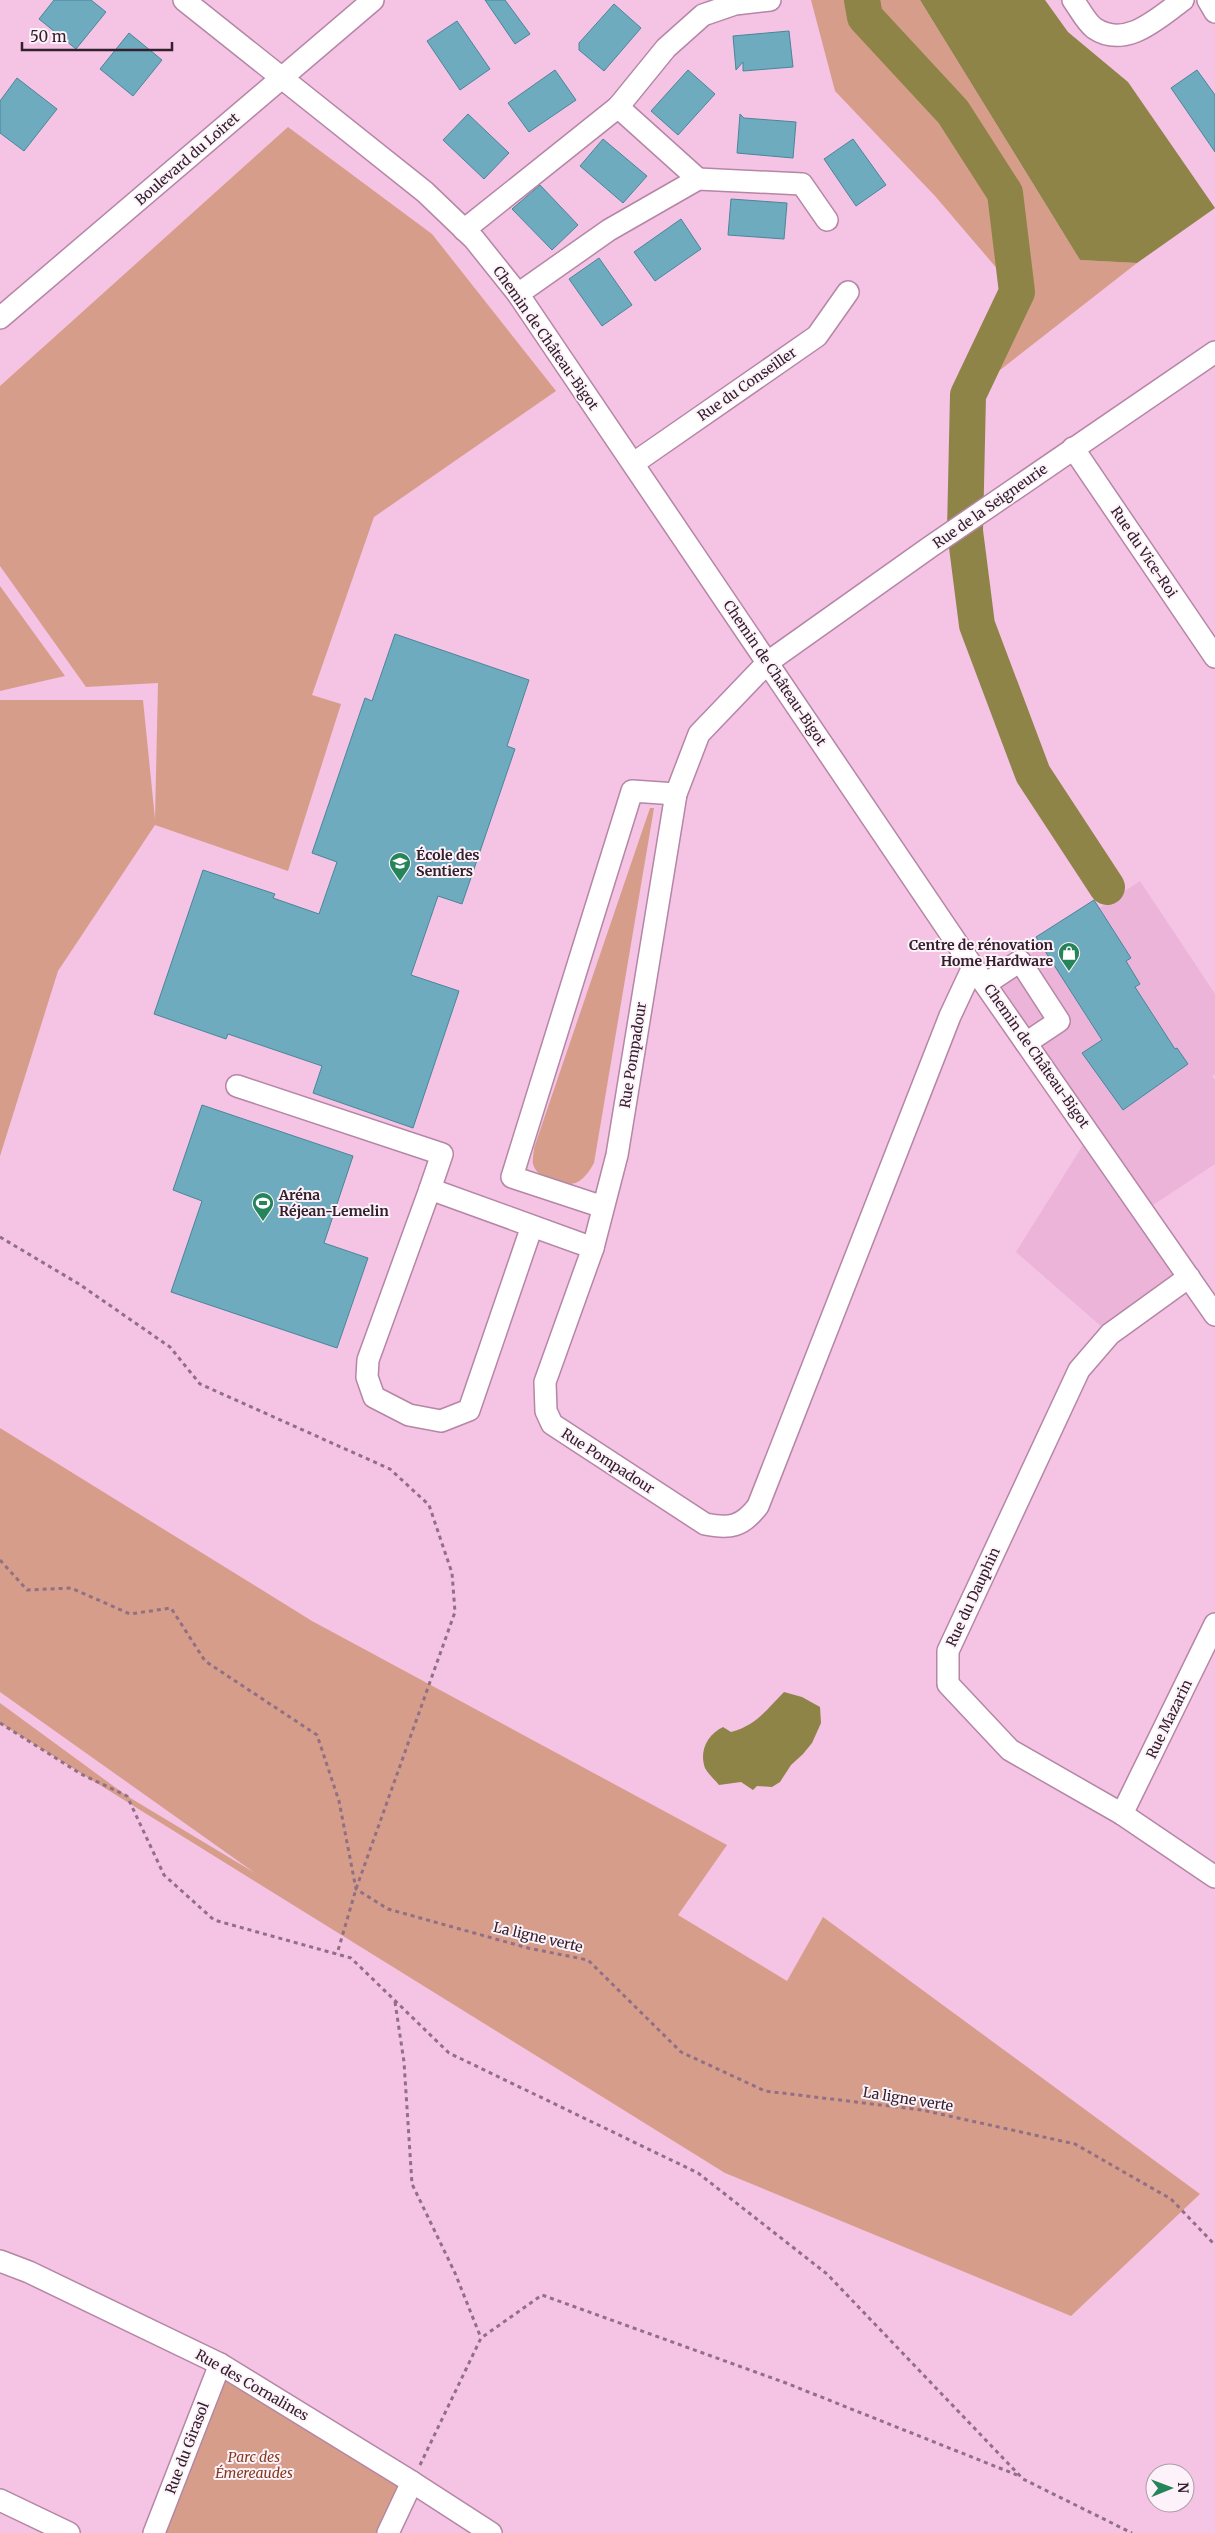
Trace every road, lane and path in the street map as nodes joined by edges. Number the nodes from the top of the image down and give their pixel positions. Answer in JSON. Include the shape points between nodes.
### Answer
{"nodes":[{"id":1,"x":184,"y":0,"type":"edge"},
{"id":2,"x":373,"y":0,"type":"edge"},
{"id":3,"x":770,"y":0,"type":"edge"},
{"id":4,"x":1073,"y":0,"type":"edge"},
{"id":5,"x":1184,"y":0,"type":"edge"},
{"id":6,"x":1208,"y":0,"type":"edge"},
{"id":7,"x":1215,"y":12,"type":"edge"},
{"id":8,"x":282,"y":77,"type":"junction"},
{"id":9,"x":618,"y":107,"type":"junction"},
{"id":10,"x":698,"y":179,"type":"junction"},
{"id":11,"x":827,"y":220,"type":"dead end"},
{"id":12,"x":464,"y":230,"type":"junction"},
{"id":13,"x":848,"y":292,"type":"dead end"},
{"id":14,"x":518,"y":294,"type":"junction"},
{"id":15,"x":0,"y":318,"type":"edge"},
{"id":16,"x":1215,"y":352,"type":"edge"},
{"id":17,"x":1073,"y":448,"type":"junction"},
{"id":18,"x":634,"y":463,"type":"junction"},
{"id":19,"x":1215,"y":657,"type":"edge"},
{"id":20,"x":768,"y":662,"type":"junction"},
{"id":21,"x":676,"y":794,"type":"junction"},
{"id":22,"x":973,"y":967,"type":"junction"},
{"id":23,"x":987,"y":983,"type":"junction"},
{"id":24,"x":1026,"y":1043,"type":"junction"},
{"id":25,"x":237,"y":1086,"type":"dead end"},
{"id":26,"x":430,"y":1189,"type":"junction"},
{"id":27,"x":603,"y":1207,"type":"junction"},
{"id":28,"x":532,"y":1226,"type":"junction"},
{"id":29,"x":0,"y":1237,"type":"edge"},
{"id":30,"x":593,"y":1248,"type":"junction"},
{"id":31,"x":1189,"y":1277,"type":"junction"},
{"id":32,"x":1215,"y":1315,"type":"edge"},
{"id":33,"x":0,"y":1560,"type":"edge"},
{"id":34,"x":1215,"y":1624,"type":"edge"},
{"id":35,"x":0,"y":1723,"type":"edge"},
{"id":36,"x":1122,"y":1814,"type":"junction"},
{"id":37,"x":1215,"y":1877,"type":"edge"},
{"id":38,"x":356,"y":1889,"type":"junction"},
{"id":39,"x":337,"y":1954,"type":"junction"},
{"id":40,"x":395,"y":2001,"type":"junction"},
{"id":41,"x":1215,"y":2245,"type":"edge"},
{"id":42,"x":0,"y":2261,"type":"edge"},
{"id":43,"x":481,"y":2338,"type":"junction"},
{"id":44,"x":220,"y":2364,"type":"junction"},
{"id":45,"x":1020,"y":2476,"type":"junction"},
{"id":46,"x":412,"y":2482,"type":"junction"},
{"id":47,"x":0,"y":2500,"type":"edge"},
{"id":48,"x":69,"y":2533,"type":"edge"},
{"id":49,"x":154,"y":2533,"type":"edge"},
{"id":50,"x":388,"y":2533,"type":"edge"},
{"id":51,"x":491,"y":2533,"type":"edge"},
{"id":52,"x":1132,"y":2533,"type":"edge"}],
"edges":[{"from":1,"to":8,"type":"street","name":"Chemin de Château-Bigot"},
{"from":2,"to":8,"type":"street","name":"Boulevard du Loiret"},
{"from":3,"to":9,"type":"street","via":[[735,4],[703,15],[666,48]]},
{"from":4,"to":5,"type":"street","via":[[1093,27],[1108,34],[1123,34],[1139,31]]},
{"from":6,"to":7,"type":"street"},
{"from":8,"to":12,"type":"street","name":"Chemin de Château-Bigot","via":[[425,192]]},
{"from":8,"to":15,"type":"street","name":"Boulevard du Loiret"},
{"from":9,"to":10,"type":"street"},
{"from":9,"to":12,"type":"street"},
{"from":10,"to":11,"type":"street","via":[[802,184]]},
{"from":10,"to":14,"type":"street","via":[[609,230]]},
{"from":12,"to":14,"type":"street","name":"Chemin de Château-Bigot"},
{"from":13,"to":18,"type":"street","name":"Rue du Conseiller","via":[[817,336]]},
{"from":14,"to":18,"type":"street","name":"Chemin de Château-Bigot"},
{"from":16,"to":17,"type":"street","name":"Rue de la Seigneurie"},
{"from":17,"to":19,"type":"street","name":"Rue du Vice-Roi"},
{"from":17,"to":20,"type":"street","name":"Rue de la Seigneurie"},
{"from":18,"to":20,"type":"street","name":"Chemin de Château-Bigot"},
{"from":20,"to":21,"type":"street","name":"Rue Pompadour","via":[[699,734]]},
{"from":20,"to":22,"type":"street","name":"Chemin de Château-Bigot"},
{"from":21,"to":27,"type":"street","name":"Rue Pompadour","via":[[617,1155]]},
{"from":21,"to":27,"type":"street","via":[[632,791],[512,1177]]},
{"from":22,"to":23,"type":"street","name":"Chemin de Château-Bigot"},
{"from":22,"to":30,"type":"street","name":"Rue Pompadour","via":[[950,1016],[758,1506],[748,1519],[722,1527],[705,1524],[552,1424],[546,1411],[546,1382]]},
{"from":23,"to":24,"type":"street","name":"Chemin de Château-Bigot"},
{"from":23,"to":24,"type":"street","via":[[1020,961],[1059,1021]]},
{"from":24,"to":31,"type":"street","name":"Chemin de Château-Bigot"},
{"from":25,"to":26,"type":"street","via":[[442,1154]]},
{"from":26,"to":28,"type":"street"},
{"from":26,"to":28,"type":"street","via":[[368,1360],[367,1378],[374,1397],[408,1415],[441,1421],[469,1410]]},
{"from":27,"to":30,"type":"street","name":"Rue Pompadour"},
{"from":28,"to":30,"type":"street"},
{"from":29,"to":38,"type":"path","via":[[79,1284],[170,1347],[200,1384],[390,1469],[429,1505],[452,1573],[455,1612]]},
{"from":31,"to":32,"type":"street","name":"Chemin de Château-Bigot"},
{"from":31,"to":36,"type":"street","name":"Rue du Dauphin","via":[[1110,1334],[1079,1370],[948,1651],[948,1684],[1010,1750]]},
{"from":33,"to":38,"type":"path","via":[[27,1590],[71,1588],[130,1614],[171,1608],[205,1661],[317,1735],[339,1801]]},
{"from":34,"to":36,"type":"street","name":"Rue Mazarin"},
{"from":35,"to":39,"type":"path","via":[[81,1774],[127,1796],[164,1875],[214,1920]]},
{"from":36,"to":37,"type":"street","name":"Rue du Dauphin"},
{"from":38,"to":39,"type":"path"},
{"from":38,"to":41,"type":"path","name":"La ligne verte","via":[[388,1908],[528,1948],[588,1960],[681,2052],[765,2092],[922,2110],[1075,2144],[1171,2199]]},
{"from":39,"to":40,"type":"path","via":[[351,1958]]},
{"from":40,"to":43,"type":"path","via":[[404,2062],[412,2184],[455,2273]]},
{"from":40,"to":45,"type":"path","via":[[449,2053],[698,2172],[827,2274]]},
{"from":42,"to":44,"type":"street","name":"Rue des Cornalines"},
{"from":43,"to":45,"type":"path","via":[[542,2296],[786,2383]]},
{"from":43,"to":46,"type":"path"},
{"from":44,"to":46,"type":"street","name":"Rue des Cornalines"},
{"from":44,"to":49,"type":"street","name":"Rue du Girasol"},
{"from":45,"to":52,"type":"path"},
{"from":46,"to":50,"type":"street"},
{"from":46,"to":51,"type":"street","name":"Rue des Cornalines"},
{"from":47,"to":48,"type":"street"}]}
